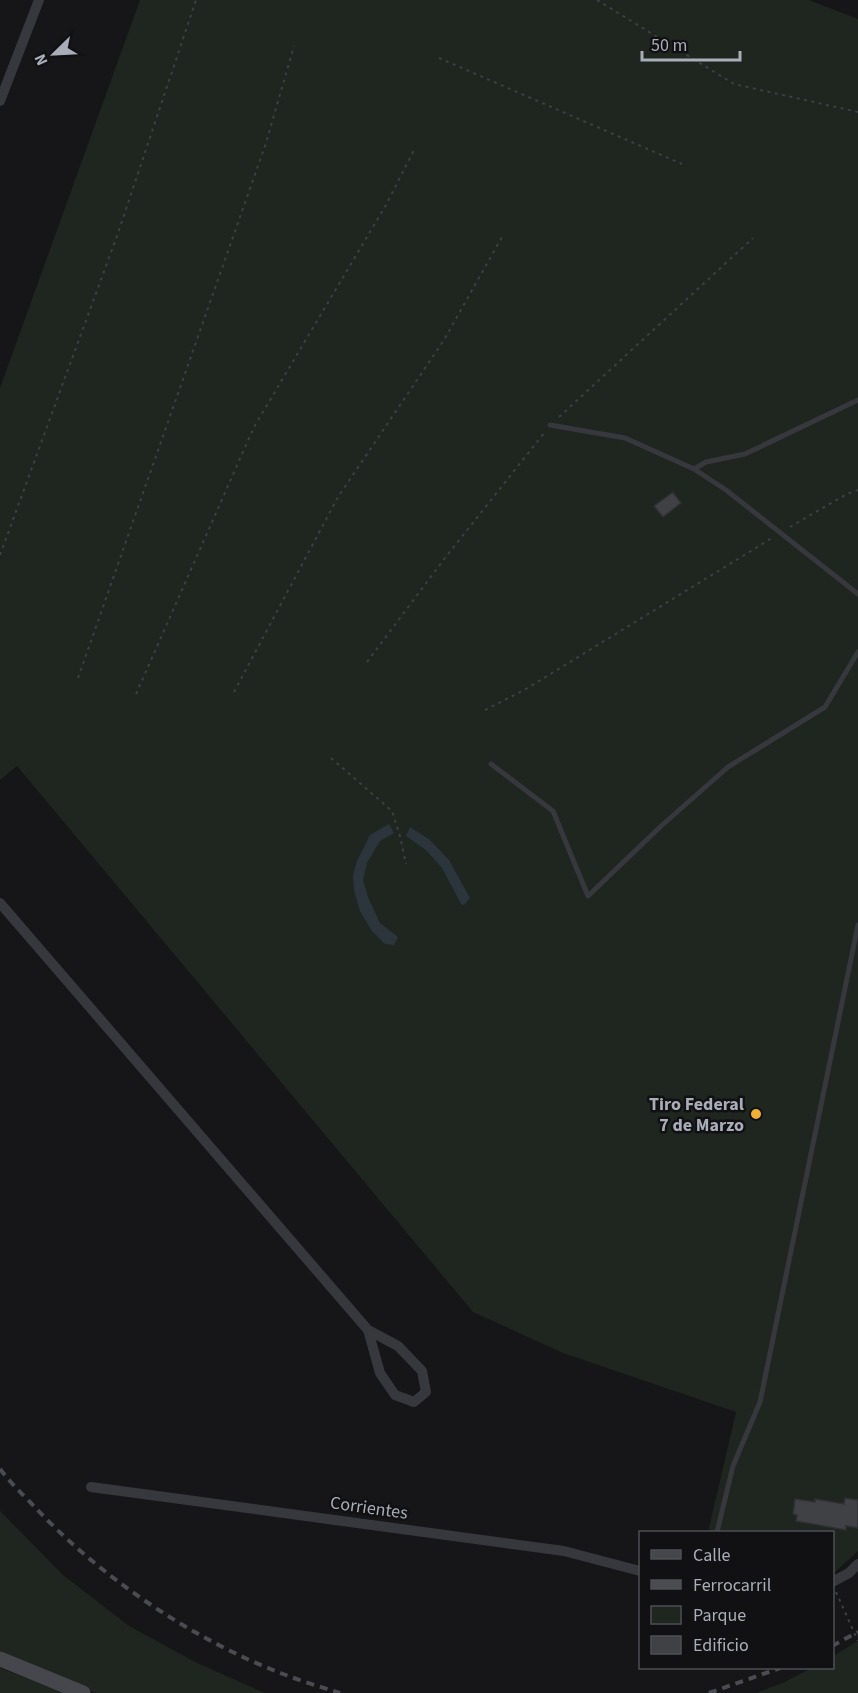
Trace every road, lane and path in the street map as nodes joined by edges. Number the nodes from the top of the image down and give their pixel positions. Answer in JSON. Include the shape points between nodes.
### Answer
{"nodes":[{"id":1,"x":39,"y":0,"type":"edge"},
{"id":2,"x":196,"y":0,"type":"edge"},
{"id":3,"x":597,"y":0,"type":"edge"},
{"id":4,"x":294,"y":46,"type":"dead end"},
{"id":5,"x":439,"y":58,"type":"dead end"},
{"id":6,"x":0,"y":101,"type":"edge"},
{"id":7,"x":858,"y":112,"type":"edge"},
{"id":8,"x":414,"y":150,"type":"dead end"},
{"id":9,"x":682,"y":164,"type":"dead end"},
{"id":10,"x":502,"y":237,"type":"dead end"},
{"id":11,"x":753,"y":238,"type":"dead end"},
{"id":12,"x":858,"y":400,"type":"edge"},
{"id":13,"x":550,"y":425,"type":"junction"},
{"id":14,"x":694,"y":469,"type":"junction"},
{"id":15,"x":858,"y":490,"type":"edge"},
{"id":16,"x":780,"y":533,"type":"junction"},
{"id":17,"x":0,"y":555,"type":"edge"},
{"id":18,"x":858,"y":594,"type":"edge"},
{"id":19,"x":858,"y":652,"type":"edge"},
{"id":20,"x":367,"y":662,"type":"dead end"},
{"id":21,"x":78,"y":678,"type":"dead end"},
{"id":22,"x":234,"y":692,"type":"dead end"},
{"id":23,"x":136,"y":694,"type":"dead end"},
{"id":24,"x":485,"y":710,"type":"dead end"},
{"id":25,"x":331,"y":758,"type":"dead end"},
{"id":26,"x":490,"y":764,"type":"dead end"},
{"id":27,"x":406,"y":864,"type":"dead end"},
{"id":28,"x":0,"y":903,"type":"edge"},
{"id":29,"x":858,"y":925,"type":"edge"},
{"id":30,"x":368,"y":1330,"type":"junction"},
{"id":31,"x":91,"y":1487,"type":"dead end"},
{"id":32,"x":717,"y":1531,"type":"edge"},
{"id":33,"x":858,"y":1564,"type":"edge"},
{"id":34,"x":639,"y":1571,"type":"edge"},
{"id":35,"x":834,"y":1582,"type":"edge"},
{"id":36,"x":834,"y":1587,"type":"edge"},
{"id":37,"x":858,"y":1641,"type":"edge"},
{"id":38,"x":0,"y":1659,"type":"edge"},
{"id":39,"x":79,"y":1692,"type":"edge"}],
"edges":[{"from":1,"to":6,"type":"street"},
{"from":2,"to":17,"type":"path","via":[[117,236]]},
{"from":3,"to":7,"type":"path","via":[[734,84]]},
{"from":4,"to":21,"type":"path","via":[[266,142]]},
{"from":5,"to":9,"type":"path"},
{"from":8,"to":23,"type":"path","via":[[386,205],[254,427]]},
{"from":10,"to":22,"type":"path","via":[[444,340],[338,497]]},
{"from":11,"to":13,"type":"path"},
{"from":12,"to":14,"type":"lane","via":[[745,454],[706,462]]},
{"from":13,"to":14,"type":"lane","via":[[625,438]]},
{"from":13,"to":20,"type":"path"},
{"from":14,"to":16,"type":"lane"},
{"from":15,"to":16,"type":"path"},
{"from":16,"to":18,"type":"lane"},
{"from":16,"to":24,"type":"path","via":[[526,689]]},
{"from":19,"to":26,"type":"lane","via":[[825,707],[728,767],[588,897],[553,812]]},
{"from":25,"to":27,"type":"path","via":[[392,811]]},
{"from":28,"to":30,"type":"street"},
{"from":29,"to":32,"type":"lane","via":[[760,1402],[733,1466]]},
{"from":30,"to":30,"type":"street","via":[[380,1373],[395,1395],[414,1402],[426,1392],[422,1371],[398,1346]]},
{"from":31,"to":34,"type":"street","name":"Corrientes","via":[[564,1551]]},
{"from":33,"to":35,"type":"street"},
{"from":36,"to":37,"type":"path"},
{"from":38,"to":39,"type":"main road"}]}
